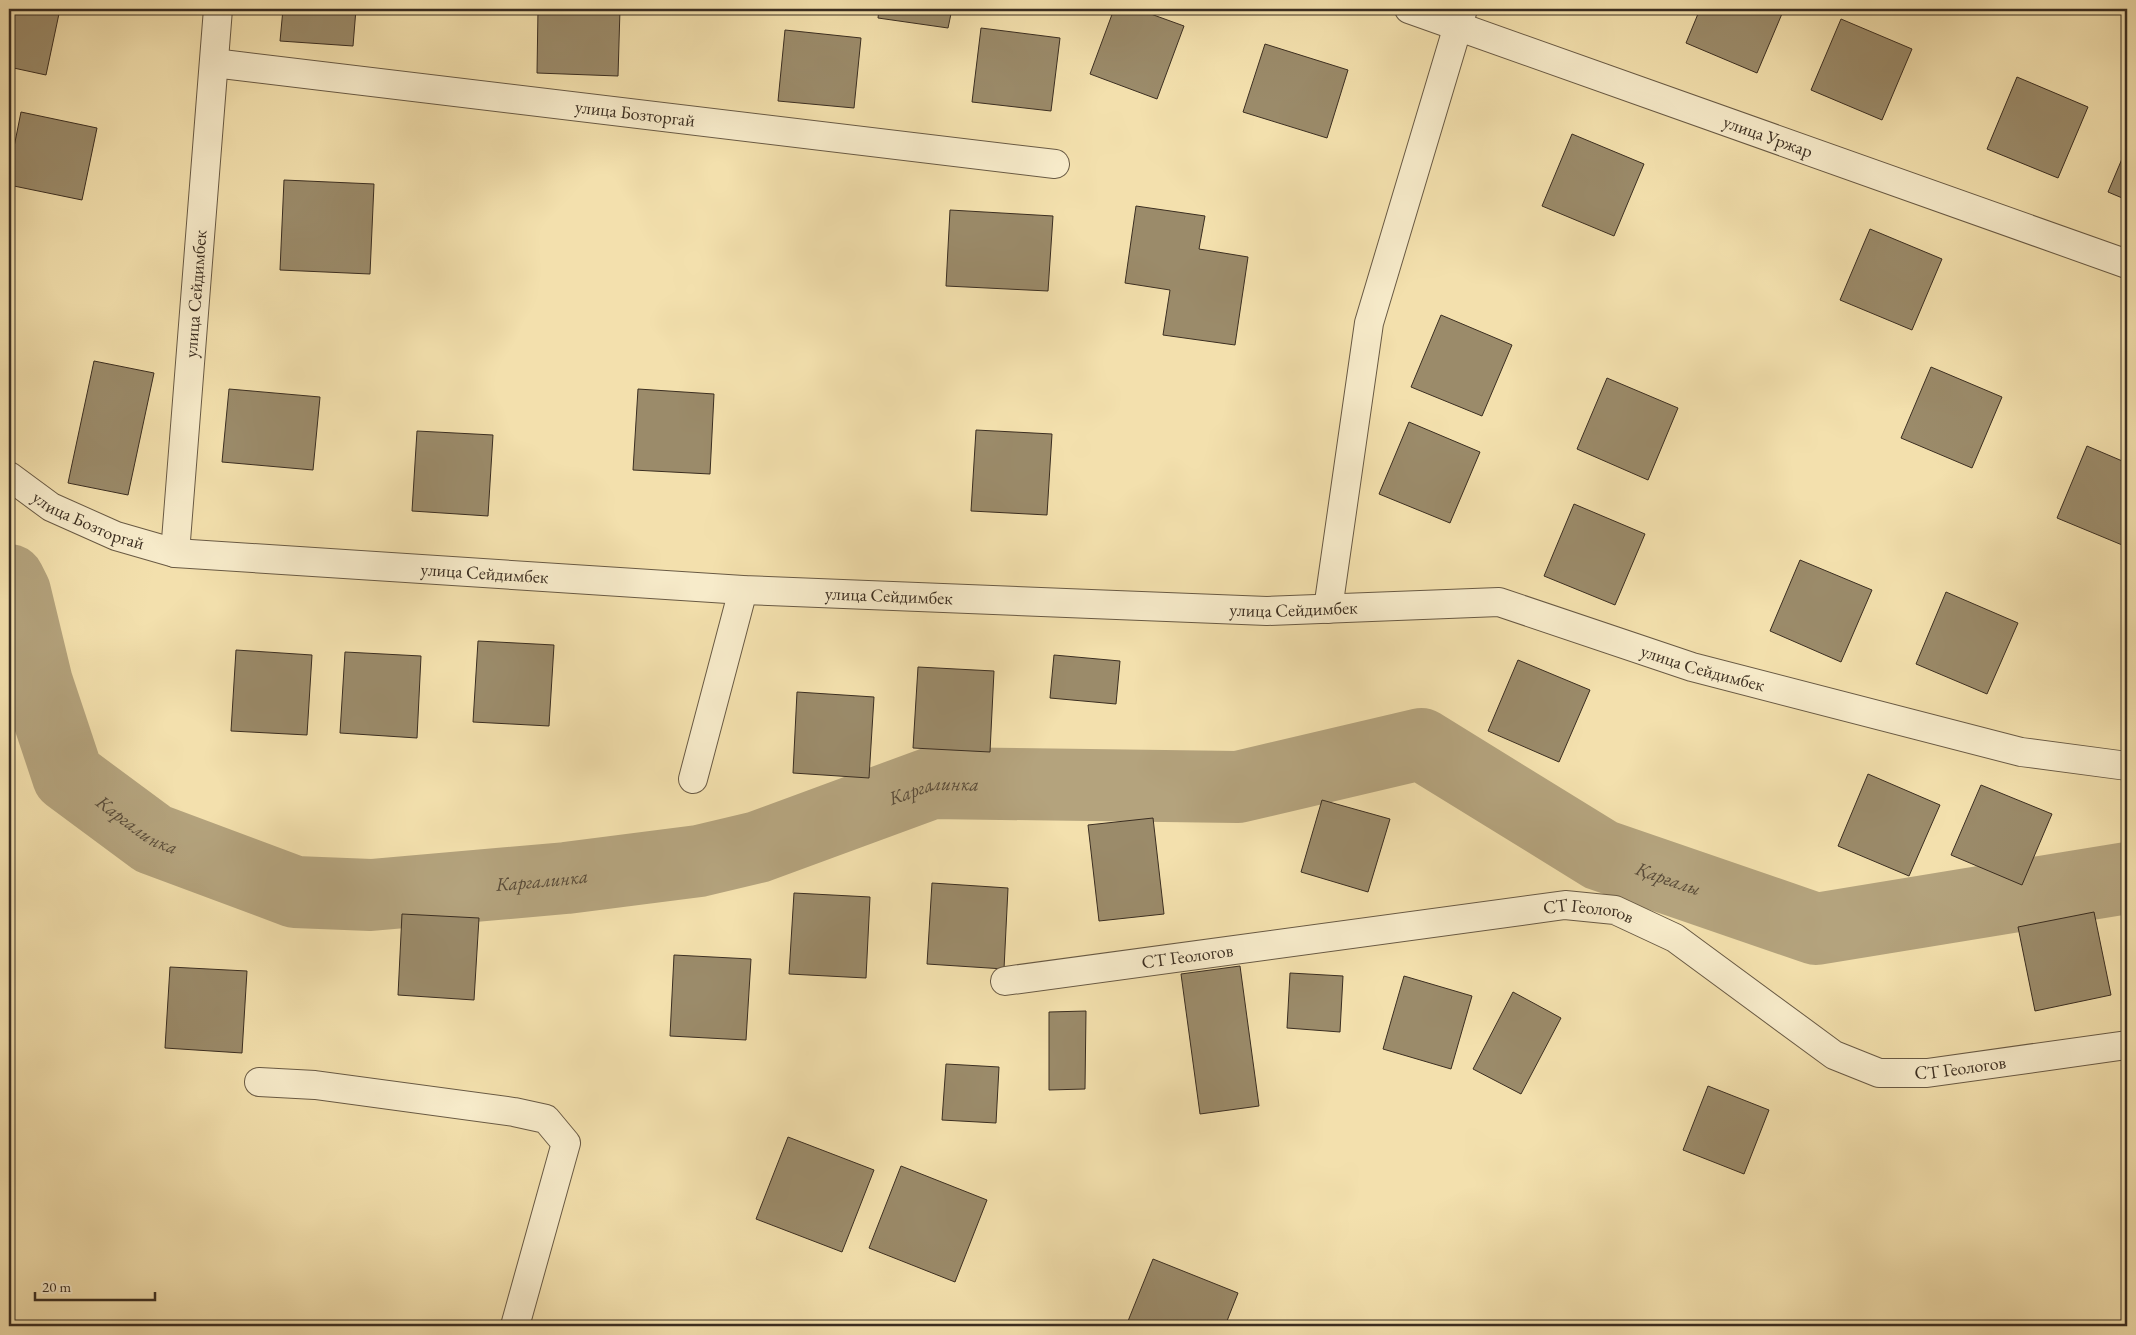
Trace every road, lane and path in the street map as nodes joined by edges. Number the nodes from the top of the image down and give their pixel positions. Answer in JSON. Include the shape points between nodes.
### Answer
{"nodes":[{"id":1,"x":218,"y":9,"type":"edge"},
{"id":2,"x":1409,"y":9,"type":"edge"},
{"id":3,"x":1460,"y":17,"type":"edge"},
{"id":4,"x":214,"y":64,"type":"junction"},
{"id":5,"x":1055,"y":164,"type":"dead end"},
{"id":6,"x":2127,"y":264,"type":"edge"},
{"id":7,"x":9,"y":476,"type":"edge"},
{"id":8,"x":175,"y":553,"type":"junction"},
{"id":9,"x":743,"y":590,"type":"junction"},
{"id":10,"x":1328,"y":609,"type":"junction"},
{"id":11,"x":2127,"y":766,"type":"edge"},
{"id":12,"x":693,"y":779,"type":"dead end"},
{"id":13,"x":1005,"y":981,"type":"dead end"},
{"id":14,"x":2127,"y":1045,"type":"edge"},
{"id":15,"x":259,"y":1082,"type":"dead end"},
{"id":16,"x":515,"y":1326,"type":"edge"}],
"edges":[{"from":1,"to":4,"type":"street","name":"улица Сейдимбек"},
{"from":2,"to":3,"type":"street","name":"улица Уржар"},
{"from":3,"to":6,"type":"street","name":"улица Уржар"},
{"from":3,"to":10,"type":"street","via":[[1369,323]]},
{"from":4,"to":5,"type":"street","name":"улица Бозторгай"},
{"from":4,"to":8,"type":"street","name":"улица Сейдимбек"},
{"from":7,"to":8,"type":"street","name":"улица Бозторгай","via":[[60,510],[116,536]]},
{"from":8,"to":9,"type":"street","name":"улица Сейдимбек"},
{"from":9,"to":10,"type":"street","name":"улица Сейдимбек","via":[[1267,611]]},
{"from":9,"to":12,"type":"street"},
{"from":10,"to":11,"type":"street","name":"улица Сейдимбек","via":[[1498,602],[1692,667],[2021,752]]},
{"from":13,"to":14,"type":"street","name":"СТ Геологов","via":[[1565,905],[1615,910],[1674,938],[1834,1055],[1879,1073],[1927,1073]]},
{"from":15,"to":16,"type":"street","via":[[410,1096],[546,1119],[566,1143]]}]}
